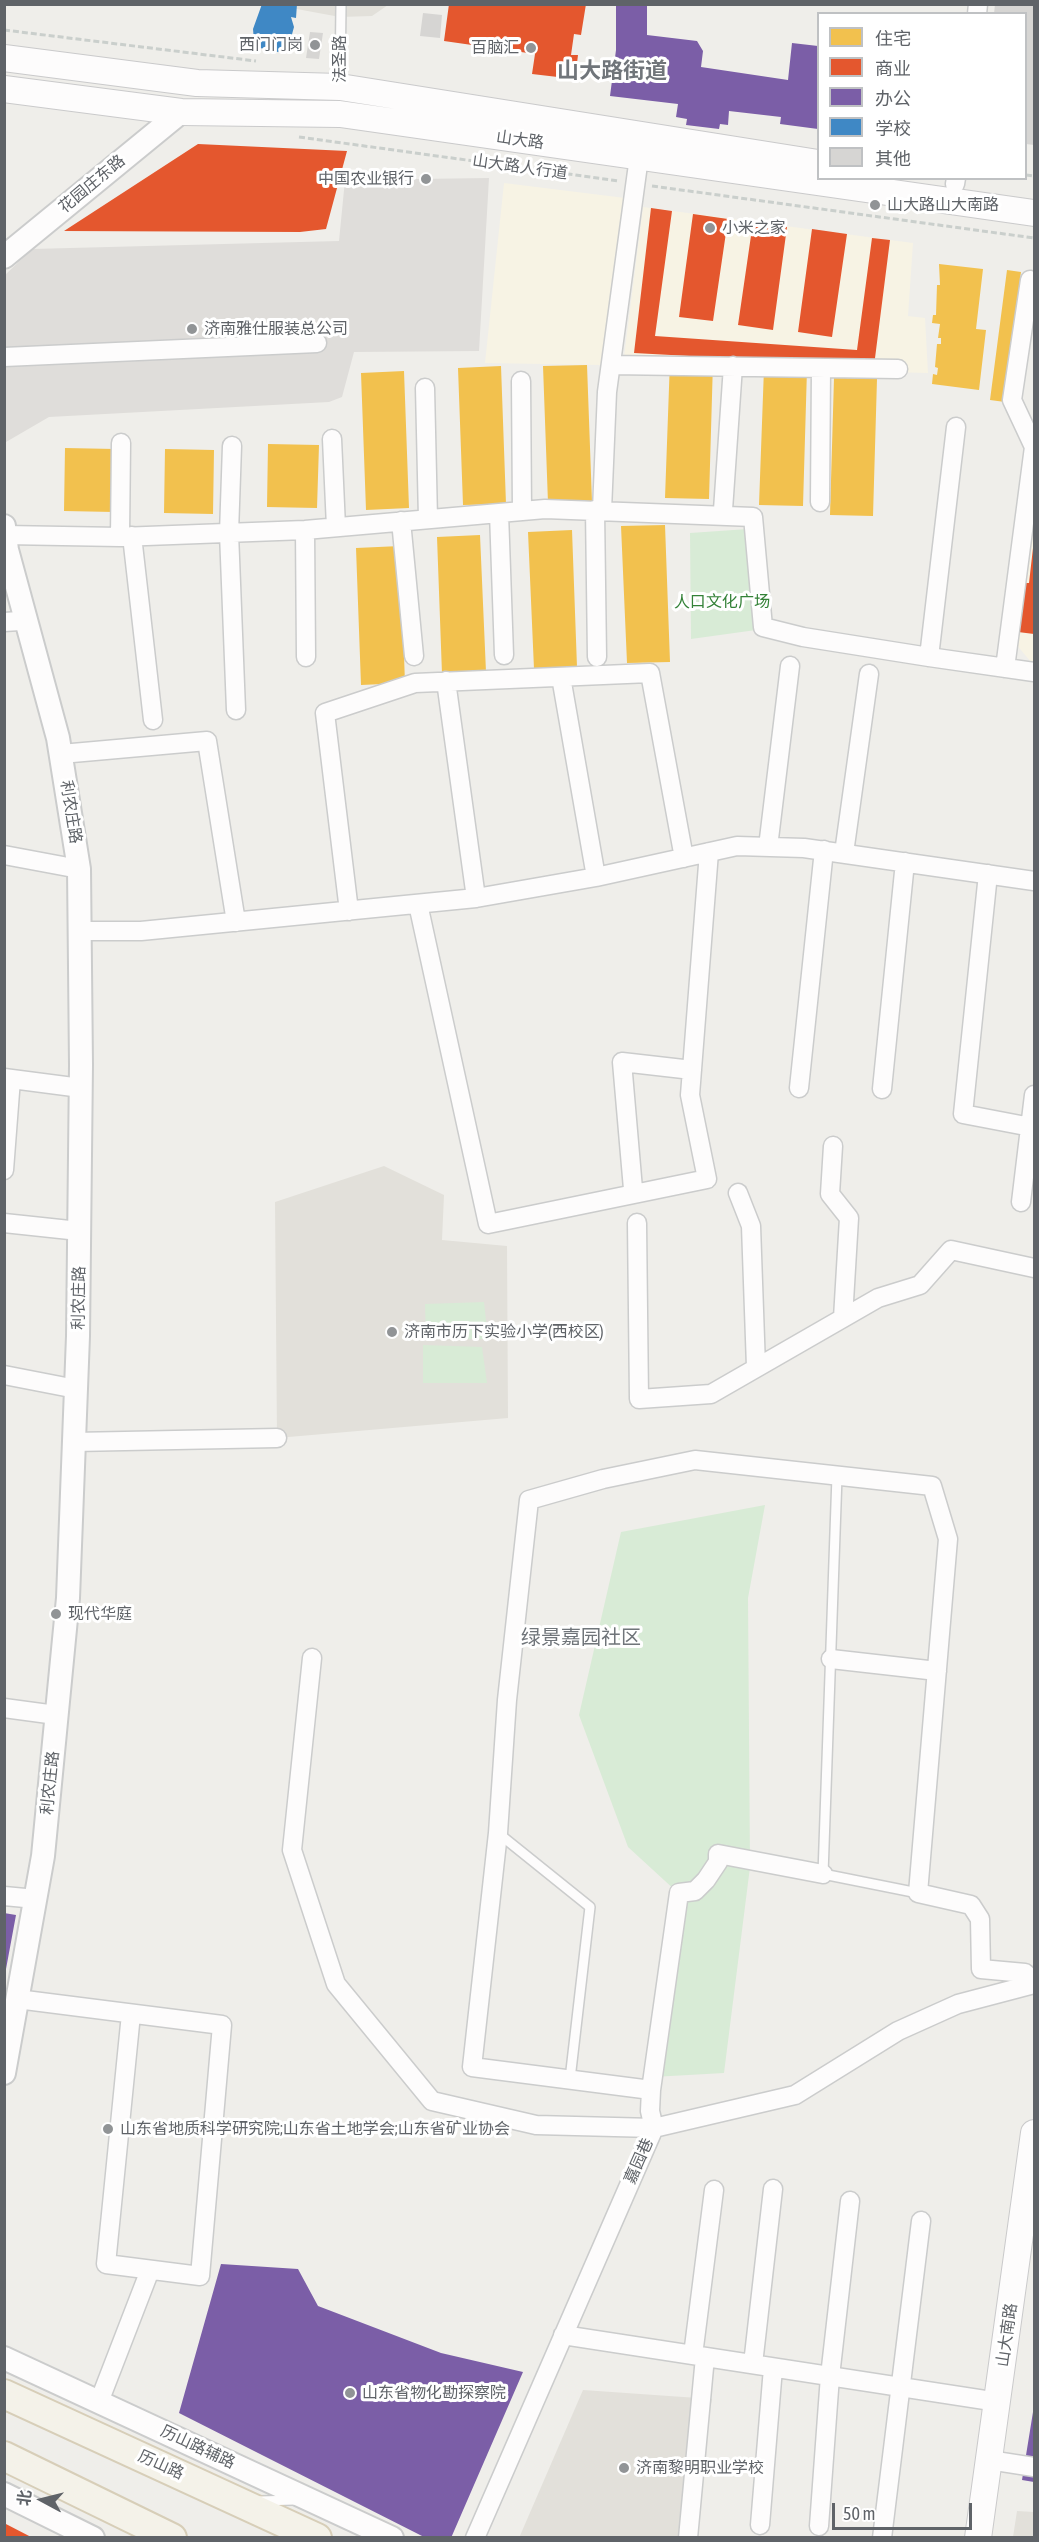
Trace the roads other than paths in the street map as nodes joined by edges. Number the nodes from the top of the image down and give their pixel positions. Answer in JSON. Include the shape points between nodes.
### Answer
{"nodes":[{"id":1,"x":341,"y":4,"type":"edge"},
{"id":2,"x":4,"y":58,"type":"edge"},
{"id":3,"x":4,"y":89,"type":"edge"},
{"id":4,"x":340,"y":100,"type":"junction"},
{"id":5,"x":181,"y":112,"type":"junction"},
{"id":6,"x":639,"y":157,"type":"junction"},
{"id":7,"x":817,"y":163,"type":"edge"},
{"id":8,"x":936,"y":180,"type":"edge"},
{"id":9,"x":956,"y":182,"type":"edge"},
{"id":10,"x":1035,"y":196,"type":"edge"},
{"id":11,"x":1035,"y":213,"type":"edge"},
{"id":12,"x":4,"y":257,"type":"edge"},
{"id":13,"x":1030,"y":280,"type":"dead end"},
{"id":14,"x":317,"y":342,"type":"dead end"},
{"id":15,"x":4,"y":357,"type":"edge"},
{"id":16,"x":611,"y":365,"type":"junction"},
{"id":17,"x":733,"y":366,"type":"junction"},
{"id":18,"x":821,"y":368,"type":"junction"},
{"id":19,"x":898,"y":369,"type":"dead end"},
{"id":20,"x":521,"y":381,"type":"dead end"},
{"id":21,"x":425,"y":388,"type":"dead end"},
{"id":22,"x":956,"y":427,"type":"dead end"},
{"id":23,"x":332,"y":439,"type":"dead end"},
{"id":24,"x":121,"y":443,"type":"dead end"},
{"id":25,"x":232,"y":446,"type":"dead end"},
{"id":26,"x":1034,"y":452,"type":"edge"},
{"id":27,"x":820,"y":501,"type":"dead end"},
{"id":28,"x":598,"y":510,"type":"junction"},
{"id":29,"x":723,"y":510,"type":"dead end"},
{"id":30,"x":522,"y":511,"type":"junction"},
{"id":31,"x":499,"y":513,"type":"junction"},
{"id":32,"x":428,"y":519,"type":"junction"},
{"id":33,"x":401,"y":521,"type":"junction"},
{"id":34,"x":336,"y":527,"type":"junction"},
{"id":35,"x":5,"y":530,"type":"edge"},
{"id":36,"x":305,"y":530,"type":"junction"},
{"id":37,"x":229,"y":533,"type":"junction"},
{"id":38,"x":126,"y":537,"type":"junction"},
{"id":39,"x":504,"y":655,"type":"dead end"},
{"id":40,"x":414,"y":656,"type":"dead end"},
{"id":41,"x":306,"y":657,"type":"dead end"},
{"id":42,"x":597,"y":657,"type":"dead end"},
{"id":43,"x":929,"y":657,"type":"junction"},
{"id":44,"x":790,"y":666,"type":"dead end"},
{"id":45,"x":1005,"y":668,"type":"junction"},
{"id":46,"x":1035,"y":672,"type":"edge"},
{"id":47,"x":869,"y":674,"type":"dead end"},
{"id":48,"x":561,"y":677,"type":"junction"},
{"id":49,"x":446,"y":681,"type":"junction"},
{"id":50,"x":236,"y":710,"type":"dead end"},
{"id":51,"x":153,"y":720,"type":"dead end"},
{"id":52,"x":61,"y":754,"type":"junction"},
{"id":53,"x":768,"y":847,"type":"junction"},
{"id":54,"x":824,"y":850,"type":"junction"},
{"id":55,"x":709,"y":852,"type":"junction"},
{"id":56,"x":844,"y":853,"type":"junction"},
{"id":57,"x":4,"y":855,"type":"edge"},
{"id":58,"x":684,"y":858,"type":"junction"},
{"id":59,"x":905,"y":862,"type":"junction"},
{"id":60,"x":79,"y":869,"type":"junction"},
{"id":61,"x":988,"y":874,"type":"junction"},
{"id":62,"x":596,"y":877,"type":"junction"},
{"id":63,"x":1035,"y":881,"type":"edge"},
{"id":64,"x":476,"y":898,"type":"junction"},
{"id":65,"x":418,"y":904,"type":"junction"},
{"id":66,"x":349,"y":910,"type":"junction"},
{"id":67,"x":236,"y":922,"type":"junction"},
{"id":68,"x":80,"y":931,"type":"junction"},
{"id":69,"x":692,"y":1070,"type":"junction"},
{"id":70,"x":8,"y":1078,"type":"edge"},
{"id":71,"x":81,"y":1088,"type":"junction"},
{"id":72,"x":799,"y":1088,"type":"dead end"},
{"id":73,"x":882,"y":1089,"type":"dead end"},
{"id":74,"x":1035,"y":1095,"type":"edge"},
{"id":75,"x":1030,"y":1127,"type":"junction"},
{"id":76,"x":833,"y":1146,"type":"dead end"},
{"id":77,"x":4,"y":1170,"type":"edge"},
{"id":78,"x":633,"y":1190,"type":"dead end"},
{"id":79,"x":738,"y":1193,"type":"dead end"},
{"id":80,"x":1021,"y":1202,"type":"dead end"},
{"id":81,"x":637,"y":1222,"type":"dead end"},
{"id":82,"x":4,"y":1224,"type":"edge"},
{"id":83,"x":79,"y":1231,"type":"junction"},
{"id":84,"x":1035,"y":1269,"type":"edge"},
{"id":85,"x":843,"y":1318,"type":"junction"},
{"id":86,"x":756,"y":1367,"type":"junction"},
{"id":87,"x":4,"y":1375,"type":"edge"},
{"id":88,"x":76,"y":1389,"type":"junction"},
{"id":89,"x":278,"y":1438,"type":"dead end"},
{"id":90,"x":74,"y":1442,"type":"junction"},
{"id":91,"x":837,"y":1476,"type":"junction"},
{"id":92,"x":312,"y":1658,"type":"dead end"},
{"id":93,"x":831,"y":1659,"type":"junction"},
{"id":94,"x":937,"y":1671,"type":"junction"},
{"id":95,"x":4,"y":1708,"type":"edge"},
{"id":96,"x":56,"y":1715,"type":"junction"},
{"id":97,"x":498,"y":1833,"type":"junction"},
{"id":98,"x":823,"y":1874,"type":"junction"},
{"id":99,"x":918,"y":1893,"type":"junction"},
{"id":100,"x":4,"y":1896,"type":"edge"},
{"id":101,"x":36,"y":1899,"type":"junction"},
{"id":102,"x":1035,"y":1983,"type":"edge"},
{"id":103,"x":13,"y":2006,"type":"edge"},
{"id":104,"x":130,"y":2014,"type":"junction"},
{"id":105,"x":4,"y":2073,"type":"edge"},
{"id":106,"x":570,"y":2079,"type":"junction"},
{"id":107,"x":651,"y":2090,"type":"junction"},
{"id":108,"x":654,"y":2128,"type":"junction"},
{"id":109,"x":1035,"y":2133,"type":"edge"},
{"id":110,"x":773,"y":2189,"type":"dead end"},
{"id":111,"x":714,"y":2190,"type":"dead end"},
{"id":112,"x":850,"y":2201,"type":"dead end"},
{"id":113,"x":921,"y":2221,"type":"dead end"},
{"id":114,"x":150,"y":2270,"type":"junction"},
{"id":115,"x":563,"y":2335,"type":"junction"},
{"id":116,"x":699,"y":2356,"type":"junction"},
{"id":117,"x":4,"y":2358,"type":"edge"},
{"id":118,"x":753,"y":2364,"type":"junction"},
{"id":119,"x":773,"y":2367,"type":"junction"},
{"id":120,"x":830,"y":2376,"type":"junction"},
{"id":121,"x":899,"y":2387,"type":"junction"},
{"id":122,"x":4,"y":2394,"type":"edge"},
{"id":123,"x":99,"y":2402,"type":"junction"},
{"id":124,"x":998,"y":2402,"type":"junction"},
{"id":125,"x":4,"y":2456,"type":"edge"},
{"id":126,"x":989,"y":2460,"type":"junction"},
{"id":127,"x":1035,"y":2467,"type":"edge"},
{"id":128,"x":4,"y":2494,"type":"edge"},
{"id":129,"x":311,"y":2500,"type":"junction"},
{"id":130,"x":242,"y":2501,"type":"junction"},
{"id":131,"x":759,"y":2525,"type":"dead end"},
{"id":132,"x":819,"y":2526,"type":"dead end"},
{"id":133,"x":93,"y":2538,"type":"edge"},
{"id":134,"x":172,"y":2538,"type":"edge"},
{"id":135,"x":317,"y":2538,"type":"edge"},
{"id":136,"x":392,"y":2538,"type":"edge"},
{"id":137,"x":475,"y":2538,"type":"edge"},
{"id":138,"x":688,"y":2538,"type":"edge"},
{"id":139,"x":882,"y":2538,"type":"edge"},
{"id":140,"x":978,"y":2538,"type":"edge"}],
"edges":[{"from":1,"to":4,"type":"lane","name":"法圣路"},
{"from":2,"to":4,"type":"main road","name":"山大路"},
{"from":3,"to":5,"type":"main road","name":"山大路"},
{"from":4,"to":5,"type":"main road","name":"山大路"},
{"from":4,"to":6,"type":"main road","name":"山大路"},
{"from":4,"to":7,"type":"main road","name":"山大路"},
{"from":5,"to":12,"type":"street","name":"花园庄东路"},
{"from":6,"to":11,"type":"main road","name":"山大路"},
{"from":6,"to":16,"type":"street"},
{"from":8,"to":9,"type":"main road"},
{"from":9,"to":10,"type":"main road"},
{"from":13,"to":26,"type":"street","via":[[1012,400]]},
{"from":14,"to":15,"type":"street"},
{"from":16,"to":17,"type":"street"},
{"from":16,"to":28,"type":"street"},
{"from":17,"to":18,"type":"street"},
{"from":17,"to":29,"type":"street"},
{"from":18,"to":19,"type":"street"},
{"from":18,"to":27,"type":"street"},
{"from":20,"to":30,"type":"street"},
{"from":21,"to":32,"type":"street"},
{"from":22,"to":43,"type":"street"},
{"from":23,"to":34,"type":"street"},
{"from":24,"to":38,"type":"street"},
{"from":25,"to":37,"type":"street"},
{"from":26,"to":45,"type":"street"},
{"from":28,"to":30,"type":"street"},
{"from":28,"to":42,"type":"street"},
{"from":28,"to":43,"type":"street","via":[[753,517],[763,627]]},
{"from":30,"to":31,"type":"street"},
{"from":31,"to":32,"type":"street"},
{"from":31,"to":39,"type":"street"},
{"from":32,"to":33,"type":"street"},
{"from":33,"to":34,"type":"street"},
{"from":33,"to":40,"type":"street"},
{"from":34,"to":36,"type":"street"},
{"from":35,"to":38,"type":"street"},
{"from":35,"to":52,"type":"street","name":"利农庄路"},
{"from":36,"to":37,"type":"street"},
{"from":36,"to":41,"type":"street"},
{"from":37,"to":38,"type":"street"},
{"from":37,"to":50,"type":"street"},
{"from":38,"to":51,"type":"street"},
{"from":43,"to":45,"type":"street"},
{"from":44,"to":53,"type":"street"},
{"from":45,"to":46,"type":"street"},
{"from":47,"to":56,"type":"street"},
{"from":48,"to":49,"type":"street"},
{"from":48,"to":58,"type":"street","via":[[651,673]]},
{"from":48,"to":62,"type":"street"},
{"from":49,"to":64,"type":"street"},
{"from":49,"to":66,"type":"street","via":[[415,683],[325,713]]},
{"from":52,"to":60,"type":"street","name":"利农庄路"},
{"from":52,"to":67,"type":"street","via":[[207,741]]},
{"from":53,"to":54,"type":"street"},
{"from":53,"to":55,"type":"street","via":[[737,846]]},
{"from":54,"to":56,"type":"street"},
{"from":54,"to":72,"type":"street"},
{"from":55,"to":58,"type":"street"},
{"from":55,"to":69,"type":"street"},
{"from":56,"to":59,"type":"street"},
{"from":57,"to":60,"type":"street"},
{"from":58,"to":62,"type":"street"},
{"from":59,"to":61,"type":"street"},
{"from":59,"to":73,"type":"street"},
{"from":60,"to":68,"type":"street","name":"利农庄路"},
{"from":61,"to":63,"type":"street"},
{"from":61,"to":75,"type":"street","via":[[963,1114]]},
{"from":62,"to":64,"type":"street"},
{"from":64,"to":65,"type":"street"},
{"from":65,"to":66,"type":"street"},
{"from":65,"to":69,"type":"street","via":[[488,1224],[707,1179],[690,1095]]},
{"from":66,"to":67,"type":"street"},
{"from":67,"to":68,"type":"street","via":[[141,931]]},
{"from":68,"to":71,"type":"street","name":"利农庄路"},
{"from":69,"to":78,"type":"street","via":[[622,1062]]},
{"from":70,"to":71,"type":"street"},
{"from":70,"to":77,"type":"street"},
{"from":71,"to":83,"type":"street","name":"利农庄路"},
{"from":74,"to":75,"type":"street"},
{"from":75,"to":80,"type":"street"},
{"from":76,"to":85,"type":"street","via":[[830,1194],[849,1218]]},
{"from":79,"to":86,"type":"street","via":[[751,1226]]},
{"from":81,"to":86,"type":"street","via":[[639,1399],[711,1394]]},
{"from":82,"to":83,"type":"street"},
{"from":83,"to":88,"type":"street","name":"利农庄路"},
{"from":84,"to":85,"type":"street","via":[[951,1250],[920,1285],[878,1298]]},
{"from":85,"to":86,"type":"street"},
{"from":87,"to":88,"type":"street"},
{"from":88,"to":90,"type":"street","name":"利农庄路"},
{"from":89,"to":90,"type":"street"},
{"from":90,"to":96,"type":"street","name":"利农庄路","via":[[68,1598]]},
{"from":91,"to":93,"type":"lane"},
{"from":91,"to":94,"type":"street","via":[[932,1486],[948,1539]]},
{"from":91,"to":97,"type":"street","via":[[695,1460],[603,1479],[529,1500],[507,1700]]},
{"from":92,"to":108,"type":"street","via":[[292,1850],[336,1984],[432,2101],[536,2125]]},
{"from":93,"to":94,"type":"street"},
{"from":93,"to":98,"type":"lane"},
{"from":94,"to":99,"type":"street"},
{"from":95,"to":96,"type":"street"},
{"from":96,"to":101,"type":"street","name":"利农庄路"},
{"from":97,"to":106,"type":"lane","via":[[590,1907]]},
{"from":97,"to":106,"type":"street","via":[[471,2067]]},
{"from":98,"to":99,"type":"lane"},
{"from":98,"to":107,"type":"street","via":[[718,1854],[718,1862],[706,1880],[694,1891],[679,1893]]},
{"from":99,"to":102,"type":"street","via":[[971,1905],[980,1919],[981,1969],[1025,1973]]},
{"from":100,"to":101,"type":"street"},
{"from":101,"to":103,"type":"street","name":"利农庄路"},
{"from":102,"to":108,"type":"street","name":"嘉园巷","via":[[958,2004],[898,2031],[795,2095]]},
{"from":103,"to":104,"type":"street"},
{"from":103,"to":105,"type":"street","name":"利农庄路"},
{"from":104,"to":114,"type":"street","via":[[106,2264]]},
{"from":104,"to":114,"type":"street","via":[[222,2025],[200,2276]]},
{"from":106,"to":107,"type":"street"},
{"from":107,"to":108,"type":"street"},
{"from":108,"to":115,"type":"street","name":"嘉园巷"},
{"from":109,"to":124,"type":"main road","name":"山大南路"},
{"from":110,"to":118,"type":"street"},
{"from":111,"to":116,"type":"street"},
{"from":112,"to":120,"type":"street"},
{"from":113,"to":121,"type":"street"},
{"from":114,"to":123,"type":"street"},
{"from":115,"to":116,"type":"street"},
{"from":115,"to":137,"type":"street","name":"嘉园巷"},
{"from":116,"to":118,"type":"street"},
{"from":116,"to":138,"type":"street"},
{"from":117,"to":123,"type":"street","name":"历山路辅路"},
{"from":118,"to":119,"type":"street"},
{"from":119,"to":120,"type":"street"},
{"from":119,"to":131,"type":"street"},
{"from":120,"to":121,"type":"street"},
{"from":120,"to":132,"type":"street"},
{"from":121,"to":124,"type":"street"},
{"from":121,"to":139,"type":"street"},
{"from":122,"to":130,"type":"main road","name":"历山路"},
{"from":123,"to":129,"type":"street","name":"历山路辅路"},
{"from":124,"to":126,"type":"main road","name":"山大南路"},
{"from":125,"to":134,"type":"main road"},
{"from":126,"to":127,"type":"street"},
{"from":126,"to":140,"type":"main road","name":"山大南路"},
{"from":128,"to":133,"type":"street"},
{"from":129,"to":130,"type":"lane"},
{"from":129,"to":136,"type":"street","name":"历山路辅路"},
{"from":130,"to":135,"type":"main road","name":"历山路"}]}
